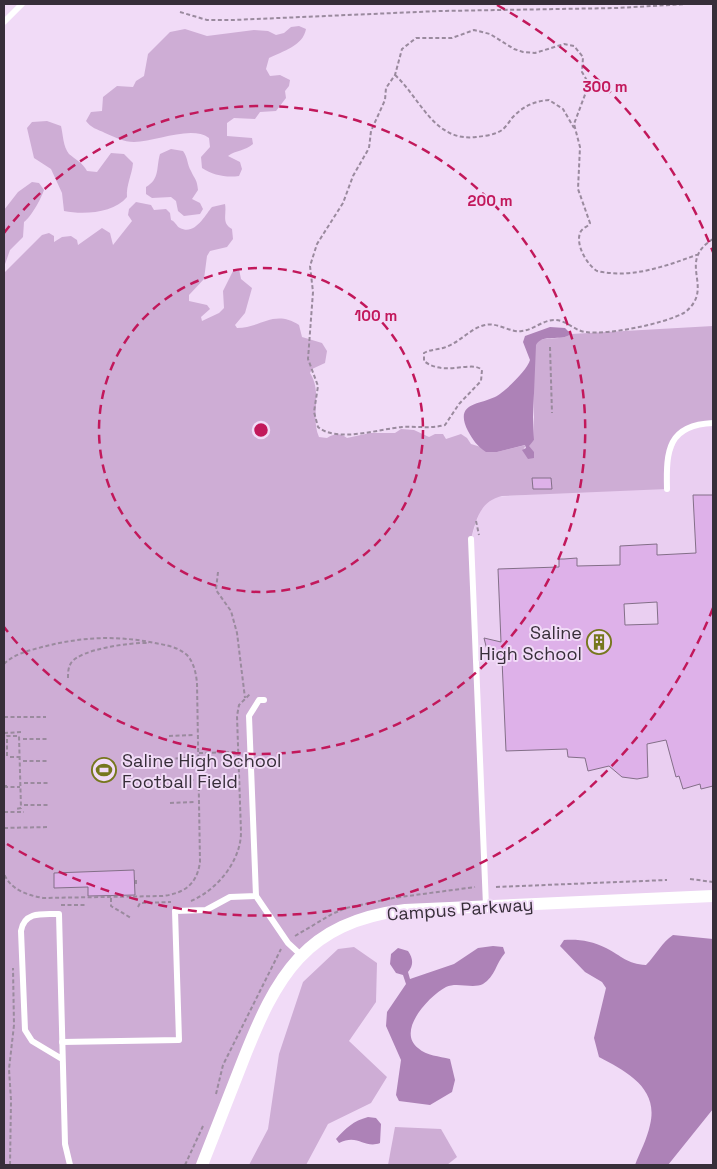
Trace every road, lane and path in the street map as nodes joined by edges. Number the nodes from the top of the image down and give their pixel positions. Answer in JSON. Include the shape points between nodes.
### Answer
{"nodes":[{"id":1,"x":22,"y":4,"type":"edge"},
{"id":2,"x":686,"y":4,"type":"edge"},
{"id":3,"x":180,"y":12,"type":"dead end"},
{"id":4,"x":4,"y":22,"type":"edge"},
{"id":5,"x":395,"y":74,"type":"junction"},
{"id":6,"x":575,"y":130,"type":"junction"},
{"id":7,"x":713,"y":240,"type":"edge"},
{"id":8,"x":699,"y":254,"type":"junction"},
{"id":9,"x":700,"y":266,"type":"dead end"},
{"id":10,"x":699,"y":302,"type":"dead end"},
{"id":11,"x":550,"y":347,"type":"dead end"},
{"id":12,"x":552,"y":413,"type":"dead end"},
{"id":13,"x":713,"y":423,"type":"edge"},
{"id":14,"x":667,"y":489,"type":"dead end"},
{"id":15,"x":476,"y":521,"type":"dead end"},
{"id":16,"x":479,"y":535,"type":"dead end"},
{"id":17,"x":471,"y":539,"type":"dead end"},
{"id":18,"x":218,"y":572,"type":"dead end"},
{"id":19,"x":159,"y":644,"type":"junction"},
{"id":20,"x":4,"y":664,"type":"edge"},
{"id":21,"x":68,"y":678,"type":"dead end"},
{"id":22,"x":251,"y":693,"type":"dead end"},
{"id":23,"x":245,"y":698,"type":"junction"},
{"id":24,"x":264,"y":700,"type":"dead end"},
{"id":25,"x":46,"y":716,"type":"dead end"},
{"id":26,"x":4,"y":717,"type":"edge"},
{"id":27,"x":22,"y":732,"type":"dead end"},
{"id":28,"x":4,"y":733,"type":"edge"},
{"id":29,"x":193,"y":735,"type":"dead end"},
{"id":30,"x":169,"y":736,"type":"dead end"},
{"id":31,"x":23,"y":739,"type":"dead end"},
{"id":32,"x":47,"y":739,"type":"dead end"},
{"id":33,"x":238,"y":752,"type":"junction"},
{"id":34,"x":200,"y":753,"type":"junction"},
{"id":35,"x":20,"y":757,"type":"junction"},
{"id":36,"x":194,"y":757,"type":"dead end"},
{"id":37,"x":170,"y":759,"type":"dead end"},
{"id":38,"x":23,"y":761,"type":"dead end"},
{"id":39,"x":48,"y":761,"type":"dead end"},
{"id":40,"x":194,"y":780,"type":"dead end"},
{"id":41,"x":170,"y":781,"type":"dead end"},
{"id":42,"x":240,"y":782,"type":"junction"},
{"id":43,"x":24,"y":783,"type":"dead end"},
{"id":44,"x":48,"y":783,"type":"dead end"},
{"id":45,"x":200,"y":783,"type":"junction"},
{"id":46,"x":6,"y":785,"type":"dead end"},
{"id":47,"x":20,"y":787,"type":"junction"},
{"id":48,"x":195,"y":802,"type":"dead end"},
{"id":49,"x":170,"y":803,"type":"dead end"},
{"id":50,"x":24,"y":805,"type":"dead end"},
{"id":51,"x":49,"y":805,"type":"dead end"},
{"id":52,"x":15,"y":808,"type":"dead end"},
{"id":53,"x":4,"y":812,"type":"edge"},
{"id":54,"x":24,"y":812,"type":"dead end"},
{"id":55,"x":4,"y":828,"type":"edge"},
{"id":56,"x":49,"y":828,"type":"dead end"},
{"id":57,"x":4,"y":874,"type":"edge"},
{"id":58,"x":690,"y":879,"type":"dead end"},
{"id":59,"x":136,"y":880,"type":"dead end"},
{"id":60,"x":666,"y":880,"type":"dead end"},
{"id":61,"x":713,"y":882,"type":"edge"},
{"id":62,"x":136,"y":886,"type":"dead end"},
{"id":63,"x":496,"y":887,"type":"dead end"},
{"id":64,"x":256,"y":896,"type":"junction"},
{"id":65,"x":713,"y":896,"type":"edge"},
{"id":66,"x":111,"y":898,"type":"junction"},
{"id":67,"x":68,"y":899,"type":"junction"},
{"id":68,"x":175,"y":902,"type":"dead end"},
{"id":69,"x":188,"y":902,"type":"dead end"},
{"id":70,"x":68,"y":905,"type":"dead end"},
{"id":71,"x":138,"y":906,"type":"dead end"},
{"id":72,"x":486,"y":906,"type":"junction"},
{"id":73,"x":131,"y":918,"type":"dead end"},
{"id":74,"x":301,"y":955,"type":"junction"},
{"id":75,"x":62,"y":1042,"type":"junction"},
{"id":76,"x":62,"y":1059,"type":"junction"},
{"id":77,"x":70,"y":1165,"type":"edge"},
{"id":78,"x":202,"y":1165,"type":"edge"}],
"edges":[{"from":1,"to":4,"type":"lane"},
{"from":2,"to":3,"type":"path","via":[[233,20],[207,20]]},
{"from":5,"to":6,"type":"path","via":[[410,89],[431,121],[458,137],[486,136],[502,130],[527,105],[549,100],[563,109]]},
{"from":5,"to":6,"type":"path","via":[[402,49],[416,38],[452,38],[474,30],[490,34],[514,49],[535,53],[570,44],[583,57],[582,72],[589,84],[584,104],[577,114]]},
{"from":5,"to":10,"type":"path","via":[[386,88],[385,100],[371,130],[369,148],[353,176],[344,203],[317,244],[310,266],[313,292],[308,359],[318,386],[314,418],[323,431],[359,434],[445,425],[481,381],[482,370],[476,366],[445,369],[424,361],[424,353],[446,347],[485,324],[524,331],[555,320],[563,321],[576,330],[611,333],[669,319]]},
{"from":6,"to":8,"type":"path","via":[[580,147],[578,189],[590,223],[580,236],[590,267],[604,273],[624,274],[664,266]]},
{"from":7,"to":8,"type":"path"},
{"from":8,"to":9,"type":"path"},
{"from":11,"to":12,"type":"path"},
{"from":13,"to":14,"type":"lane","via":[[692,425],[677,435],[668,456]]},
{"from":15,"to":16,"type":"path"},
{"from":17,"to":72,"type":"lane"},
{"from":18,"to":23,"type":"path","via":[[216,590],[231,611],[237,633]]},
{"from":19,"to":20,"type":"path","via":[[122,637],[86,638],[27,651]]},
{"from":19,"to":21,"type":"path","via":[[124,644],[83,655],[71,663]]},
{"from":19,"to":34,"type":"path","via":[[183,652],[195,669]]},
{"from":22,"to":23,"type":"path"},
{"from":23,"to":33,"type":"path","via":[[238,710]]},
{"from":24,"to":64,"type":"lane","via":[[259,700],[249,716]]},
{"from":25,"to":26,"type":"path"},
{"from":27,"to":28,"type":"path"},
{"from":29,"to":30,"type":"path"},
{"from":31,"to":32,"type":"path"},
{"from":33,"to":34,"type":"path"},
{"from":33,"to":42,"type":"path"},
{"from":34,"to":45,"type":"path"},
{"from":35,"to":35,"type":"path","via":[[19,736],[7,736],[8,756]]},
{"from":35,"to":47,"type":"path"},
{"from":36,"to":37,"type":"path"},
{"from":38,"to":39,"type":"path"},
{"from":40,"to":41,"type":"path"},
{"from":42,"to":45,"type":"path"},
{"from":42,"to":69,"type":"path","via":[[241,839],[238,854],[210,889]]},
{"from":43,"to":44,"type":"path"},
{"from":45,"to":66,"type":"path","via":[[200,862],[194,883],[170,895]]},
{"from":46,"to":47,"type":"path"},
{"from":47,"to":52,"type":"path","via":[[21,808]]},
{"from":48,"to":49,"type":"path"},
{"from":50,"to":51,"type":"path"},
{"from":53,"to":54,"type":"path"},
{"from":55,"to":56,"type":"path"},
{"from":57,"to":67,"type":"path","via":[[12,886],[26,894]]},
{"from":58,"to":61,"type":"path"},
{"from":59,"to":62,"type":"path"},
{"from":60,"to":63,"type":"path"},
{"from":64,"to":74,"type":"lane","via":[[288,943]]},
{"from":64,"to":75,"type":"lane","via":[[230,897],[206,910],[176,911],[179,1040]]},
{"from":65,"to":72,"type":"street","name":"Campus Parkway"},
{"from":66,"to":67,"type":"path"},
{"from":66,"to":73,"type":"path","via":[[111,906]]},
{"from":67,"to":70,"type":"path"},
{"from":68,"to":71,"type":"path","via":[[140,903]]},
{"from":72,"to":74,"type":"street","name":"Campus Parkway","via":[[405,910],[364,918],[330,933]]},
{"from":74,"to":78,"type":"street","name":"Campus Parkway","via":[[266,1003]]},
{"from":75,"to":76,"type":"lane"},
{"from":75,"to":76,"type":"lane","via":[[59,914],[33,915],[25,920],[21,931],[25,1030],[32,1041]]},
{"from":76,"to":77,"type":"lane","via":[[65,1144]]}]}
